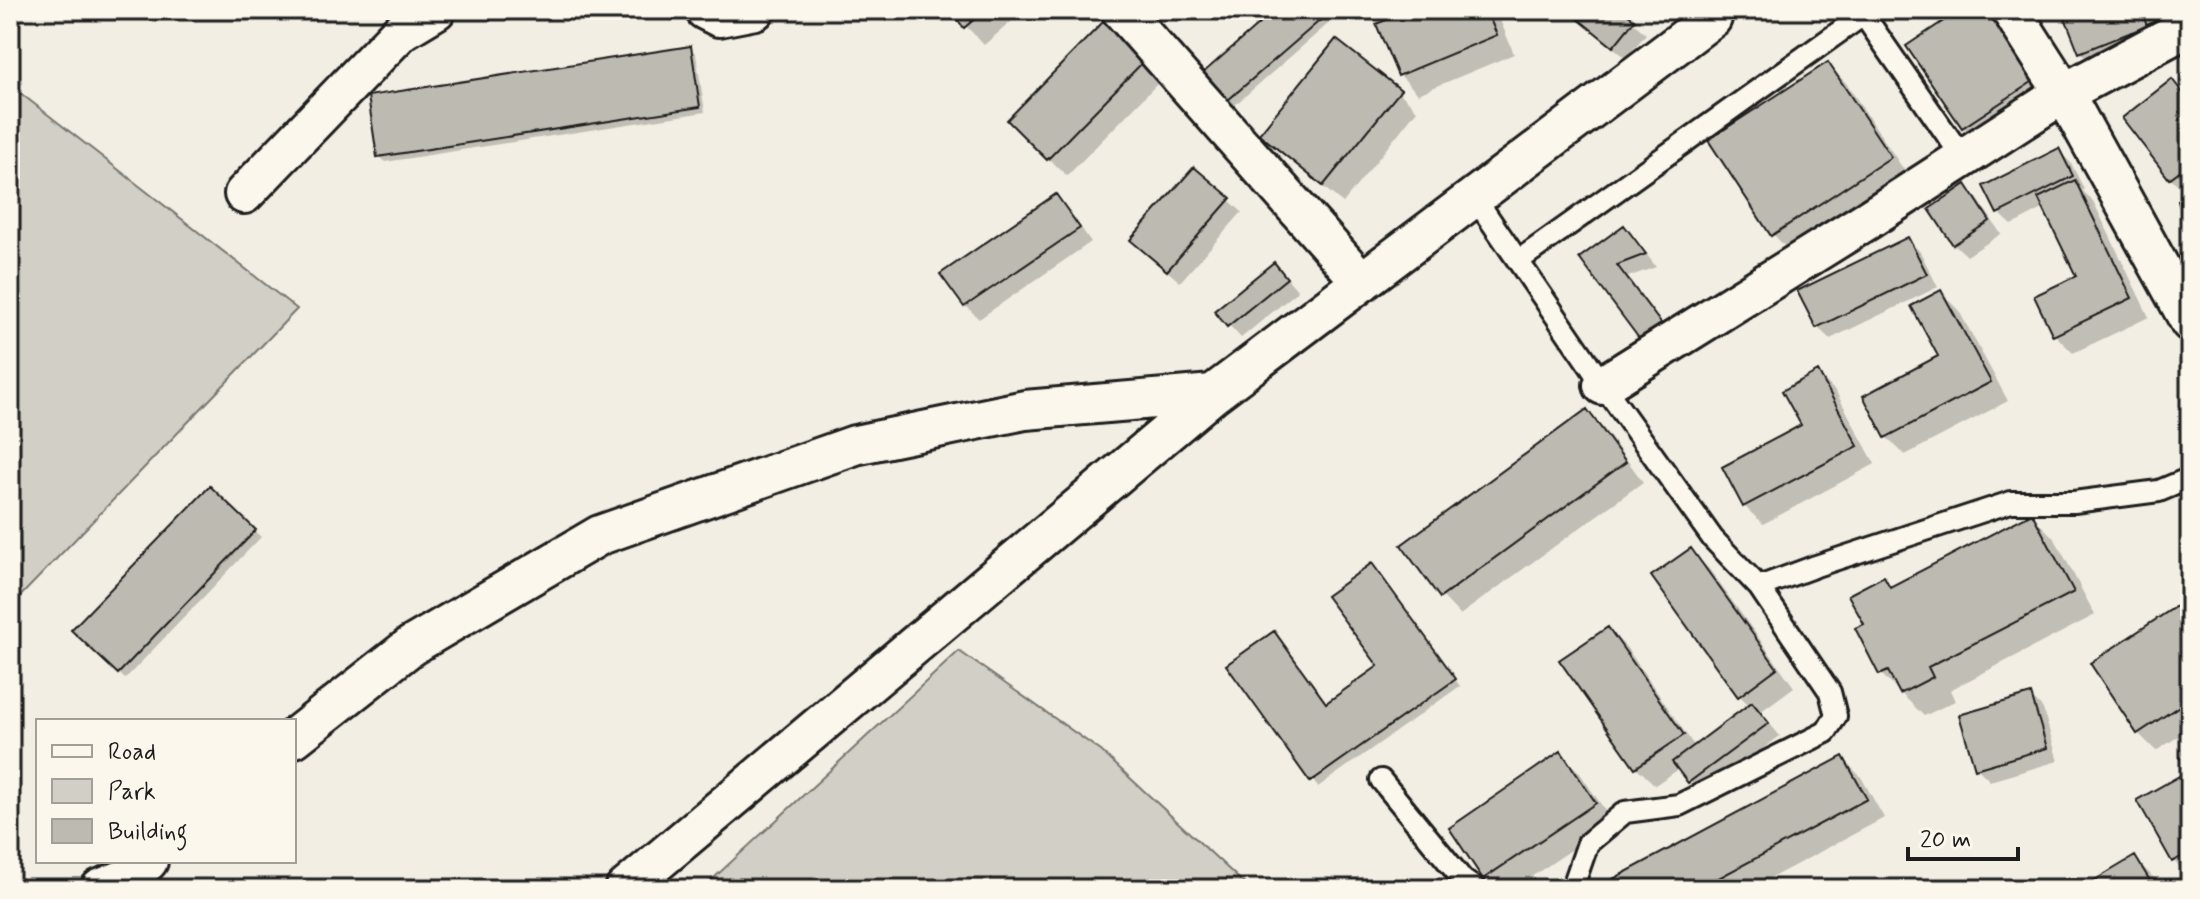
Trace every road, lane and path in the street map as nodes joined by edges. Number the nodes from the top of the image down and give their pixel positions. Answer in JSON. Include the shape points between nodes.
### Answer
{"nodes":[{"id":1,"x":436,"y":10,"type":"edge"},
{"id":2,"x":705,"y":10,"type":"edge"},
{"id":3,"x":755,"y":10,"type":"edge"},
{"id":4,"x":1121,"y":10,"type":"edge"},
{"id":5,"x":2011,"y":10,"type":"edge"},
{"id":6,"x":1866,"y":12,"type":"edge"},
{"id":7,"x":1714,"y":13,"type":"edge"},
{"id":8,"x":2190,"y":26,"type":"edge"},
{"id":9,"x":2064,"y":93,"type":"junction"},
{"id":10,"x":1963,"y":158,"type":"junction"},
{"id":11,"x":244,"y":194,"type":"dead end"},
{"id":12,"x":1475,"y":198,"type":"junction"},
{"id":13,"x":1518,"y":261,"type":"junction"},
{"id":14,"x":1362,"y":282,"type":"junction"},
{"id":15,"x":2187,"y":310,"type":"edge"},
{"id":16,"x":1603,"y":385,"type":"junction"},
{"id":17,"x":1213,"y":394,"type":"junction"},
{"id":18,"x":2190,"y":478,"type":"edge"},
{"id":19,"x":1759,"y":587,"type":"junction"},
{"id":20,"x":296,"y":736,"type":"edge"},
{"id":21,"x":1381,"y":780,"type":"dead end"},
{"id":22,"x":146,"y":863,"type":"edge"},
{"id":23,"x":100,"y":889,"type":"edge"},
{"id":24,"x":625,"y":889,"type":"edge"},
{"id":25,"x":1476,"y":889,"type":"edge"},
{"id":26,"x":1572,"y":889,"type":"edge"}],
"edges":[{"from":1,"to":11,"type":"street","via":[[401,31]]},
{"from":2,"to":3,"type":"street","via":[[719,17]]},
{"from":4,"to":14,"type":"street"},
{"from":5,"to":9,"type":"street"},
{"from":6,"to":10,"type":"lane"},
{"from":6,"to":13,"type":"lane"},
{"from":7,"to":12,"type":"street"},
{"from":8,"to":9,"type":"street"},
{"from":9,"to":10,"type":"street"},
{"from":9,"to":15,"type":"street"},
{"from":10,"to":16,"type":"street"},
{"from":12,"to":13,"type":"lane"},
{"from":12,"to":14,"type":"street"},
{"from":13,"to":16,"type":"lane"},
{"from":14,"to":17,"type":"street"},
{"from":16,"to":19,"type":"lane","via":[[1713,539]]},
{"from":17,"to":20,"type":"street","via":[[1025,410],[855,445],[600,535],[411,646]]},
{"from":17,"to":24,"type":"street"},
{"from":18,"to":19,"type":"lane","via":[[2159,491],[2074,502],[2011,502]]},
{"from":19,"to":26,"type":"lane","via":[[1830,692],[1836,716],[1826,732],[1679,805],[1625,812],[1588,843]]},
{"from":21,"to":25,"type":"lane"},
{"from":22,"to":23,"type":"street","via":[[130,877]]}]}
